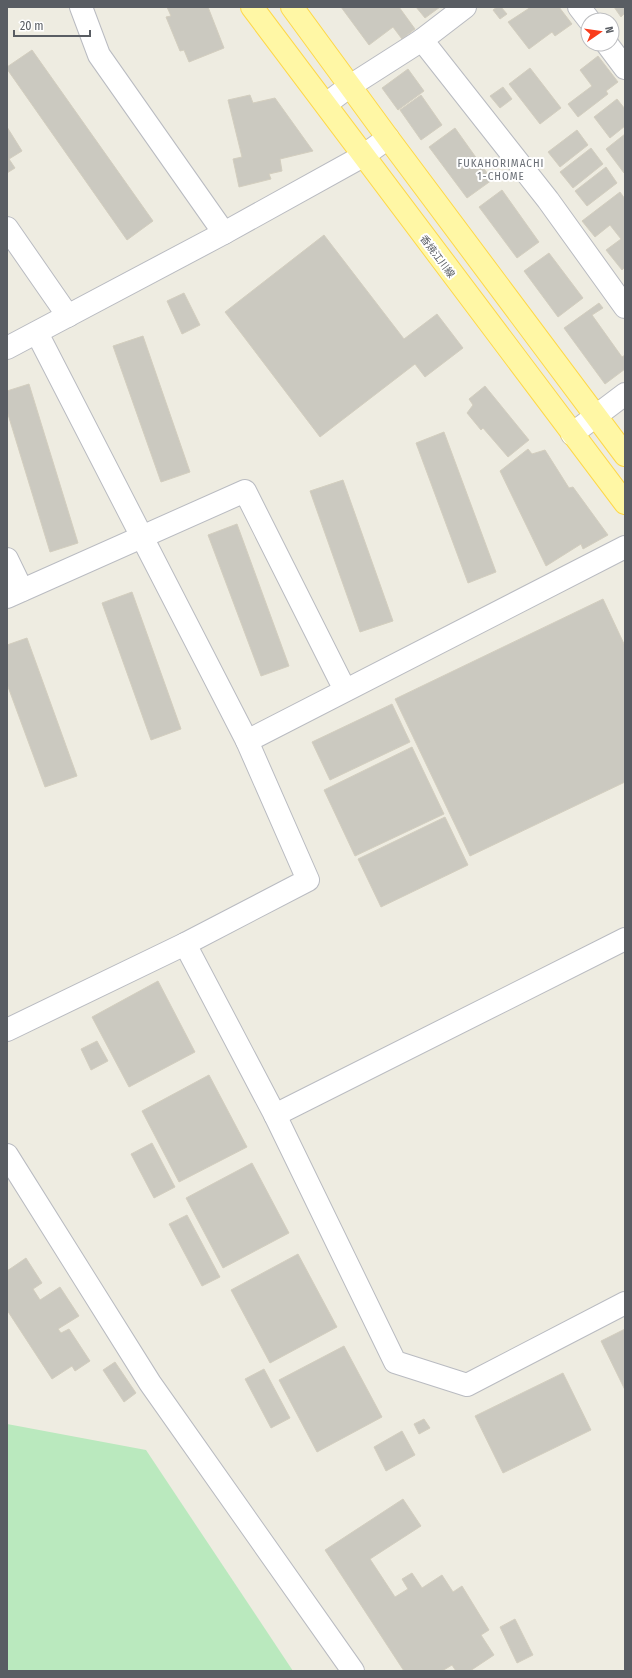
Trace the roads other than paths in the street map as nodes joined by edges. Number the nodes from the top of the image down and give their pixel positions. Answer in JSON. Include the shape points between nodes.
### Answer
{"nodes":[{"id":1,"x":81,"y":7,"type":"edge"},
{"id":2,"x":252,"y":7,"type":"edge"},
{"id":3,"x":292,"y":7,"type":"edge"},
{"id":4,"x":465,"y":7,"type":"edge"},
{"id":5,"x":422,"y":40,"type":"junction"},
{"id":6,"x":613,"y":52,"type":"edge"},
{"id":7,"x":625,"y":68,"type":"edge"},
{"id":8,"x":350,"y":86,"type":"junction"},
{"id":9,"x":326,"y":104,"type":"junction"},
{"id":10,"x":388,"y":138,"type":"junction"},
{"id":11,"x":363,"y":156,"type":"junction"},
{"id":12,"x":7,"y":228,"type":"edge"},
{"id":13,"x":224,"y":233,"type":"junction"},
{"id":14,"x":625,"y":307,"type":"edge"},
{"id":15,"x":68,"y":316,"type":"junction"},
{"id":16,"x":37,"y":333,"type":"junction"},
{"id":17,"x":7,"y":348,"type":"edge"},
{"id":18,"x":625,"y":394,"type":"edge"},
{"id":19,"x":596,"y":416,"type":"junction"},
{"id":20,"x":572,"y":434,"type":"junction"},
{"id":21,"x":625,"y":455,"type":"edge"},
{"id":22,"x":625,"y":503,"type":"edge"},
{"id":23,"x":141,"y":538,"type":"junction"},
{"id":24,"x":625,"y":548,"type":"edge"},
{"id":25,"x":7,"y":560,"type":"edge"},
{"id":26,"x":14,"y":594,"type":"edge"},
{"id":27,"x":345,"y":690,"type":"junction"},
{"id":28,"x":247,"y":741,"type":"junction"},
{"id":29,"x":625,"y":939,"type":"edge"},
{"id":30,"x":185,"y":944,"type":"junction"},
{"id":31,"x":7,"y":1030,"type":"edge"},
{"id":32,"x":275,"y":1115,"type":"junction"},
{"id":33,"x":7,"y":1155,"type":"edge"},
{"id":34,"x":625,"y":1303,"type":"edge"},
{"id":35,"x":353,"y":1671,"type":"edge"}],
"edges":[{"from":1,"to":13,"type":"street","via":[[98,55]]},
{"from":2,"to":9,"type":"main road","name":"香焼江川線"},
{"from":3,"to":8,"type":"main road"},
{"from":4,"to":5,"type":"street"},
{"from":5,"to":8,"type":"street"},
{"from":5,"to":14,"type":"street","via":[[548,200]]},
{"from":6,"to":7,"type":"street"},
{"from":8,"to":9,"type":"street"},
{"from":8,"to":10,"type":"main road"},
{"from":9,"to":11,"type":"main road","name":"香焼江川線"},
{"from":10,"to":11,"type":"street"},
{"from":10,"to":19,"type":"main road"},
{"from":11,"to":13,"type":"street"},
{"from":11,"to":20,"type":"main road","name":"香焼江川線"},
{"from":12,"to":15,"type":"street"},
{"from":13,"to":15,"type":"street"},
{"from":15,"to":16,"type":"street"},
{"from":16,"to":17,"type":"street"},
{"from":16,"to":23,"type":"street"},
{"from":18,"to":19,"type":"street"},
{"from":19,"to":20,"type":"street"},
{"from":19,"to":21,"type":"main road"},
{"from":20,"to":22,"type":"main road","name":"香焼江川線"},
{"from":23,"to":26,"type":"street"},
{"from":23,"to":27,"type":"street","via":[[245,491]]},
{"from":23,"to":28,"type":"street"},
{"from":24,"to":27,"type":"street"},
{"from":25,"to":26,"type":"street"},
{"from":27,"to":28,"type":"street"},
{"from":28,"to":30,"type":"street","via":[[308,880]]},
{"from":29,"to":32,"type":"street"},
{"from":30,"to":31,"type":"street"},
{"from":30,"to":32,"type":"street"},
{"from":32,"to":34,"type":"street","via":[[395,1362],[467,1385]]},
{"from":33,"to":35,"type":"street","via":[[150,1383]]}]}
